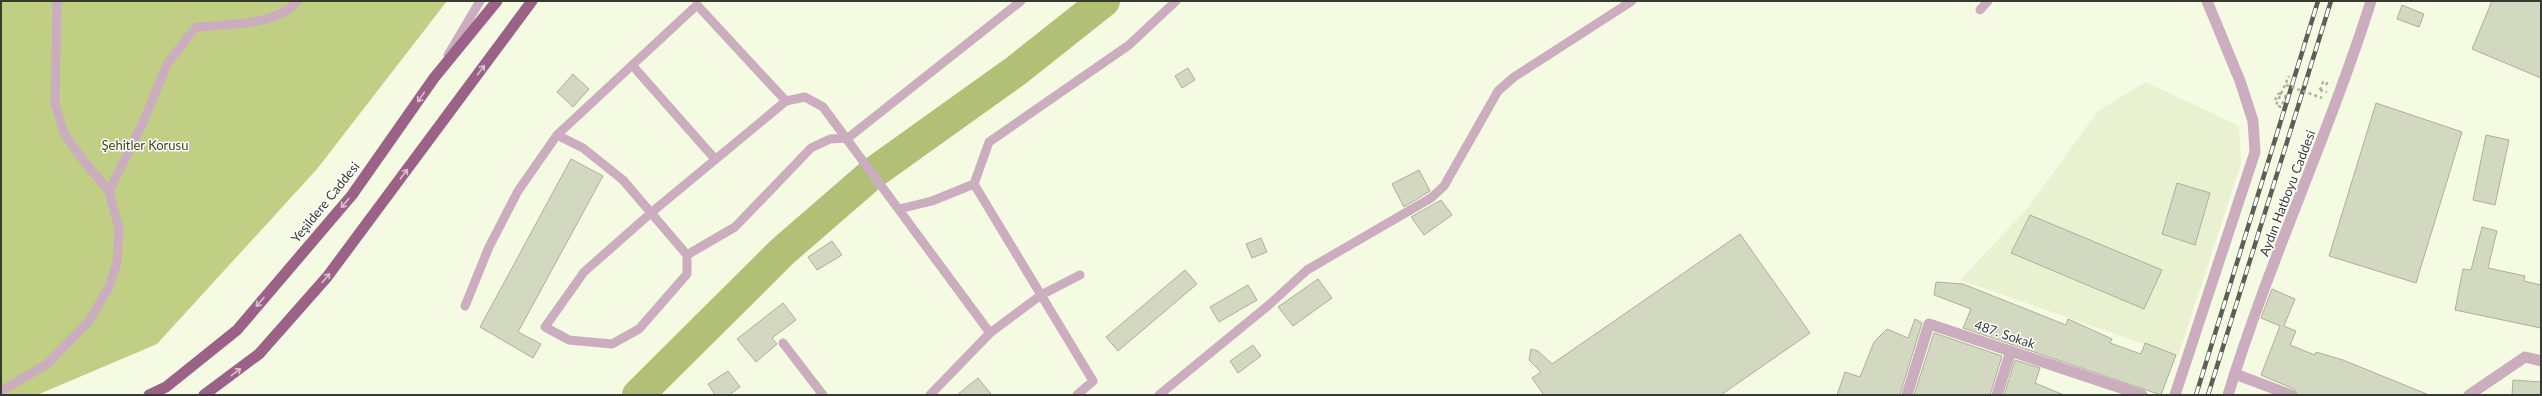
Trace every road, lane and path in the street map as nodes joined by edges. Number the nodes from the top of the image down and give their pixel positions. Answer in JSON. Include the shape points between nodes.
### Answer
{"nodes":[{"id":1,"x":57,"y":1,"type":"edge"},
{"id":2,"x":297,"y":1,"type":"edge"},
{"id":3,"x":480,"y":1,"type":"edge"},
{"id":4,"x":497,"y":1,"type":"edge"},
{"id":5,"x":532,"y":1,"type":"edge"},
{"id":6,"x":1021,"y":1,"type":"edge"},
{"id":7,"x":1176,"y":1,"type":"edge"},
{"id":8,"x":1632,"y":1,"type":"edge"},
{"id":9,"x":1988,"y":1,"type":"edge"},
{"id":10,"x":2207,"y":1,"type":"edge"},
{"id":11,"x":2371,"y":1,"type":"edge"},
{"id":12,"x":1980,"y":10,"type":"dead end"},
{"id":13,"x":632,"y":66,"type":"junction"},
{"id":14,"x":2289,"y":76,"type":"dead end"},
{"id":15,"x":434,"y":78,"type":"junction"},
{"id":16,"x":2327,"y":83,"type":"dead end"},
{"id":17,"x":2286,"y":85,"type":"junction"},
{"id":18,"x":2327,"y":92,"type":"dead end"},
{"id":19,"x":2322,"y":98,"type":"dead end"},
{"id":20,"x":2275,"y":100,"type":"dead end"},
{"id":21,"x":786,"y":101,"type":"junction"},
{"id":22,"x":557,"y":135,"type":"junction"},
{"id":23,"x":848,"y":138,"type":"junction"},
{"id":24,"x":715,"y":160,"type":"junction"},
{"id":25,"x":974,"y":184,"type":"junction"},
{"id":26,"x":109,"y":191,"type":"junction"},
{"id":27,"x":899,"y":208,"type":"junction"},
{"id":28,"x":652,"y":212,"type":"junction"},
{"id":29,"x":687,"y":255,"type":"junction"},
{"id":30,"x":1080,"y":275,"type":"dead end"},
{"id":31,"x":1041,"y":294,"type":"junction"},
{"id":32,"x":465,"y":306,"type":"dead end"},
{"id":33,"x":990,"y":333,"type":"junction"},
{"id":34,"x":783,"y":343,"type":"dead end"},
{"id":35,"x":2011,"y":351,"type":"junction"},
{"id":36,"x":2541,"y":361,"type":"edge"},
{"id":37,"x":2235,"y":374,"type":"junction"},
{"id":38,"x":1,"y":391,"type":"edge"},
{"id":39,"x":149,"y":395,"type":"edge"},
{"id":40,"x":204,"y":395,"type":"edge"},
{"id":41,"x":823,"y":395,"type":"edge"},
{"id":42,"x":930,"y":395,"type":"edge"},
{"id":43,"x":1077,"y":395,"type":"edge"},
{"id":44,"x":1159,"y":395,"type":"edge"},
{"id":45,"x":1907,"y":395,"type":"edge"},
{"id":46,"x":1997,"y":395,"type":"edge"},
{"id":47,"x":2142,"y":395,"type":"edge"},
{"id":48,"x":2175,"y":395,"type":"edge"},
{"id":49,"x":2228,"y":395,"type":"edge"},
{"id":50,"x":2290,"y":395,"type":"edge"},
{"id":51,"x":2469,"y":395,"type":"edge"}],
"edges":[{"from":1,"to":26,"type":"lane","via":[[55,104],[64,133]]},
{"from":2,"to":26,"type":"lane","via":[[292,8],[262,21],[196,27],[167,64],[145,118]]},
{"from":3,"to":15,"type":"lane"},
{"from":4,"to":15,"type":"highway","name":"Yeşildere Caddesi"},
{"from":40,"to":5,"type":"highway","one_way":true,"via":[[259,354],[327,277]]},
{"from":6,"to":23,"type":"lane"},
{"from":7,"to":25,"type":"lane","via":[[1129,45],[989,142]]},
{"from":8,"to":44,"type":"lane","via":[[1514,77],[1498,91],[1444,186],[1430,198],[1307,270],[1270,304]]},
{"from":9,"to":12,"type":"lane"},
{"from":10,"to":48,"type":"street","via":[[2240,81],[2253,121],[2255,152]]},
{"from":11,"to":37,"type":"street","name":"Aydın Hatboyu Caddesi","via":[[2351,65]]},
{"from":13,"to":21,"type":"lane","via":[[697,5]]},
{"from":13,"to":22,"type":"lane"},
{"from":13,"to":24,"type":"lane"},
{"from":14,"to":17,"type":"path"},
{"from":15,"to":39,"type":"highway","name":"Yeşildere Caddesi","one_way":true,"via":[[352,195],[237,330],[166,387]]},
{"from":16,"to":18,"type":"path","bridge":true,"via":[[2323,82],[2320,90]]},
{"from":17,"to":19,"type":"path","bridge":true},
{"from":17,"to":20,"type":"path","bridge":true,"via":[[2276,105],[2281,107],[2286,96],[2279,93]]},
{"from":21,"to":23,"type":"lane","via":[[805,96],[816,101]]},
{"from":21,"to":24,"type":"lane"},
{"from":22,"to":28,"type":"lane","via":[[583,148],[623,180]]},
{"from":22,"to":32,"type":"lane","via":[[518,190],[489,247]]},
{"from":23,"to":27,"type":"lane"},
{"from":23,"to":29,"type":"lane","via":[[830,139],[811,148],[735,227]]},
{"from":24,"to":28,"type":"lane"},
{"from":25,"to":27,"type":"lane","via":[[932,201]]},
{"from":25,"to":31,"type":"lane"},
{"from":26,"to":38,"type":"lane","via":[[119,230],[117,262],[109,288],[89,322],[47,364]]},
{"from":27,"to":33,"type":"lane"},
{"from":28,"to":29,"type":"lane"},
{"from":28,"to":29,"type":"lane","via":[[584,272],[545,327],[569,340],[612,344],[639,329],[687,274]]},
{"from":30,"to":31,"type":"lane"},
{"from":31,"to":33,"type":"lane"},
{"from":31,"to":43,"type":"lane","via":[[1093,381]]},
{"from":33,"to":42,"type":"lane"},
{"from":34,"to":41,"type":"lane"},
{"from":35,"to":45,"type":"street","name":"487. Sokak","via":[[1929,324]]},
{"from":35,"to":46,"type":"street"},
{"from":35,"to":47,"type":"street","name":"487. Sokak"},
{"from":36,"to":51,"type":"street","via":[[2525,357]]},
{"from":37,"to":49,"type":"street","name":"Aydın Hatboyu Caddesi"},
{"from":37,"to":50,"type":"street"}]}
